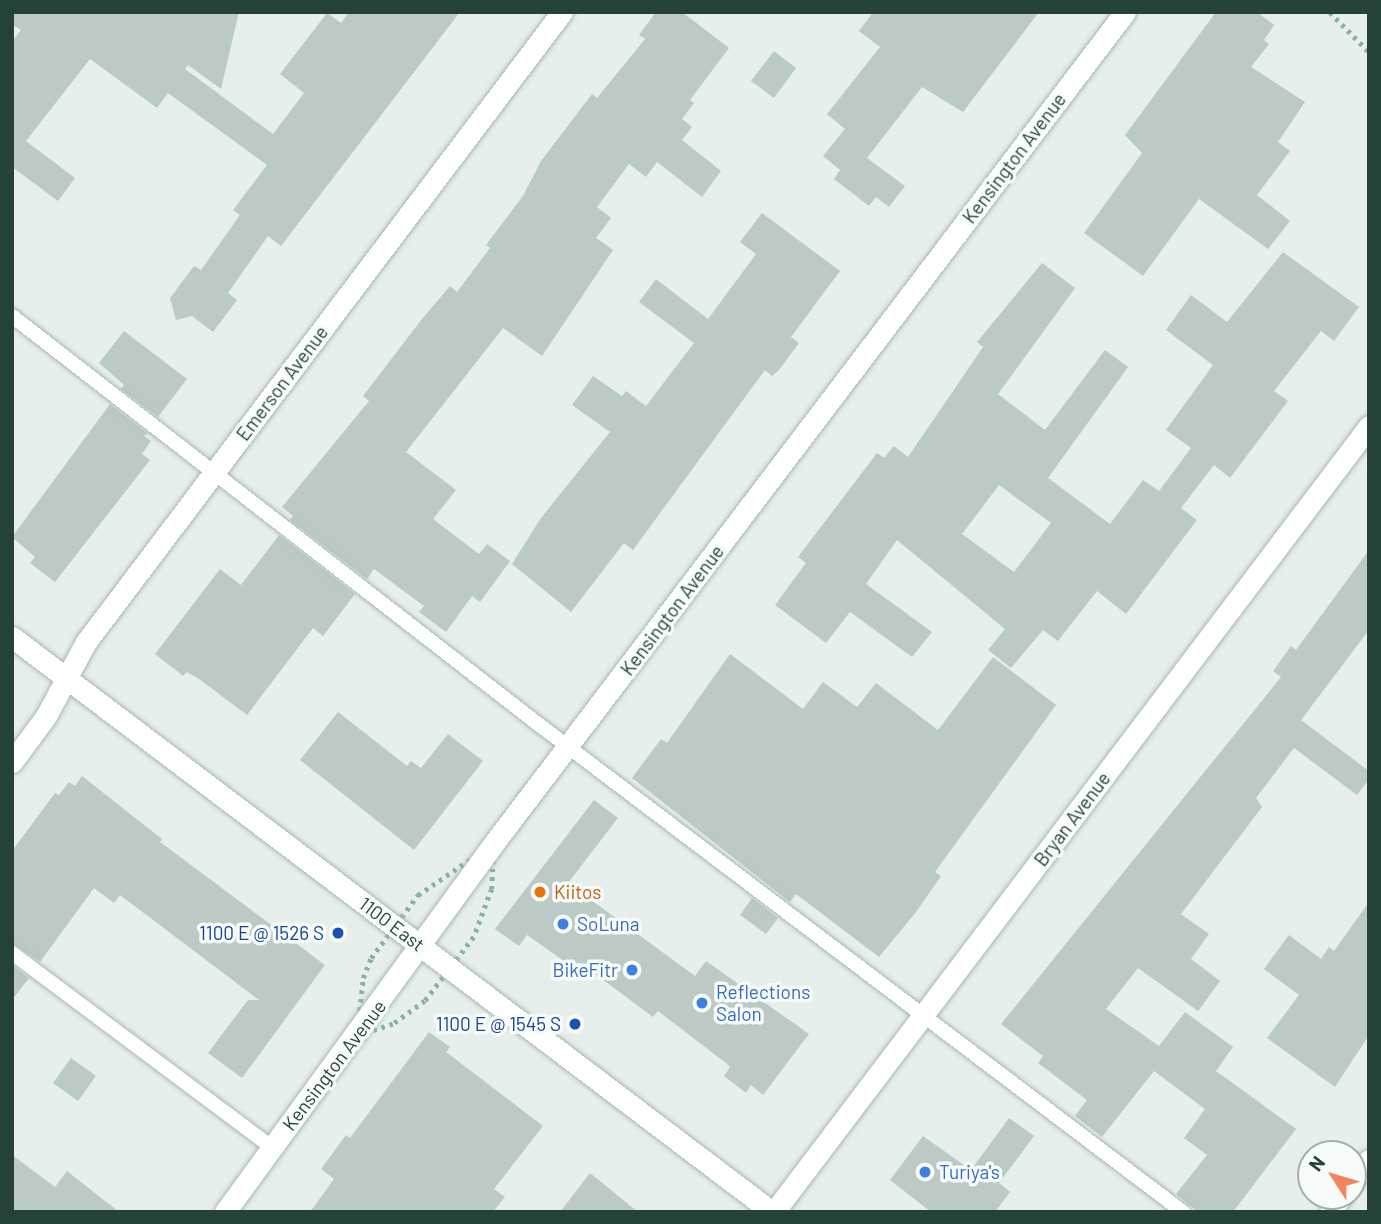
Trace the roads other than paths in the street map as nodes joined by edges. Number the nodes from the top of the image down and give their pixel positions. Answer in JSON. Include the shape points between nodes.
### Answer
{"nodes":[{"id":1,"x":562,"y":12,"type":"edge"},
{"id":2,"x":1125,"y":12,"type":"edge"},
{"id":3,"x":12,"y":316,"type":"edge"},
{"id":4,"x":1369,"y":426,"type":"edge"},
{"id":5,"x":215,"y":471,"type":"junction"},
{"id":6,"x":12,"y":637,"type":"edge"},
{"id":7,"x":66,"y":678,"type":"junction"},
{"id":8,"x":568,"y":746,"type":"junction"},
{"id":9,"x":12,"y":762,"type":"edge"},
{"id":10,"x":422,"y":947,"type":"junction"},
{"id":11,"x":12,"y":953,"type":"edge"},
{"id":12,"x":924,"y":1014,"type":"junction"},
{"id":13,"x":273,"y":1148,"type":"junction"},
{"id":14,"x":225,"y":1212,"type":"edge"},
{"id":15,"x":773,"y":1212,"type":"edge"},
{"id":16,"x":1183,"y":1212,"type":"edge"}],
"edges":[{"from":1,"to":5,"type":"street","name":"Emerson Avenue"},
{"from":2,"to":8,"type":"street","name":"Kensington Avenue"},
{"from":3,"to":5,"type":"lane"},
{"from":4,"to":12,"type":"street","name":"Bryan Avenue"},
{"from":5,"to":7,"type":"street","name":"Emerson Avenue","via":[[86,642]]},
{"from":5,"to":8,"type":"lane"},
{"from":6,"to":7,"type":"street","name":"1100 East"},
{"from":7,"to":9,"type":"street","name":"Emerson Avenue","via":[[46,716]]},
{"from":7,"to":10,"type":"street","name":"1100 East"},
{"from":8,"to":10,"type":"street","name":"Kensington Avenue"},
{"from":8,"to":12,"type":"lane"},
{"from":10,"to":13,"type":"street","name":"Kensington Avenue"},
{"from":10,"to":15,"type":"street","name":"1100 East"},
{"from":11,"to":13,"type":"lane"},
{"from":12,"to":15,"type":"street","name":"Bryan Avenue"},
{"from":12,"to":16,"type":"lane"},
{"from":13,"to":14,"type":"street","name":"Kensington Avenue"}]}
